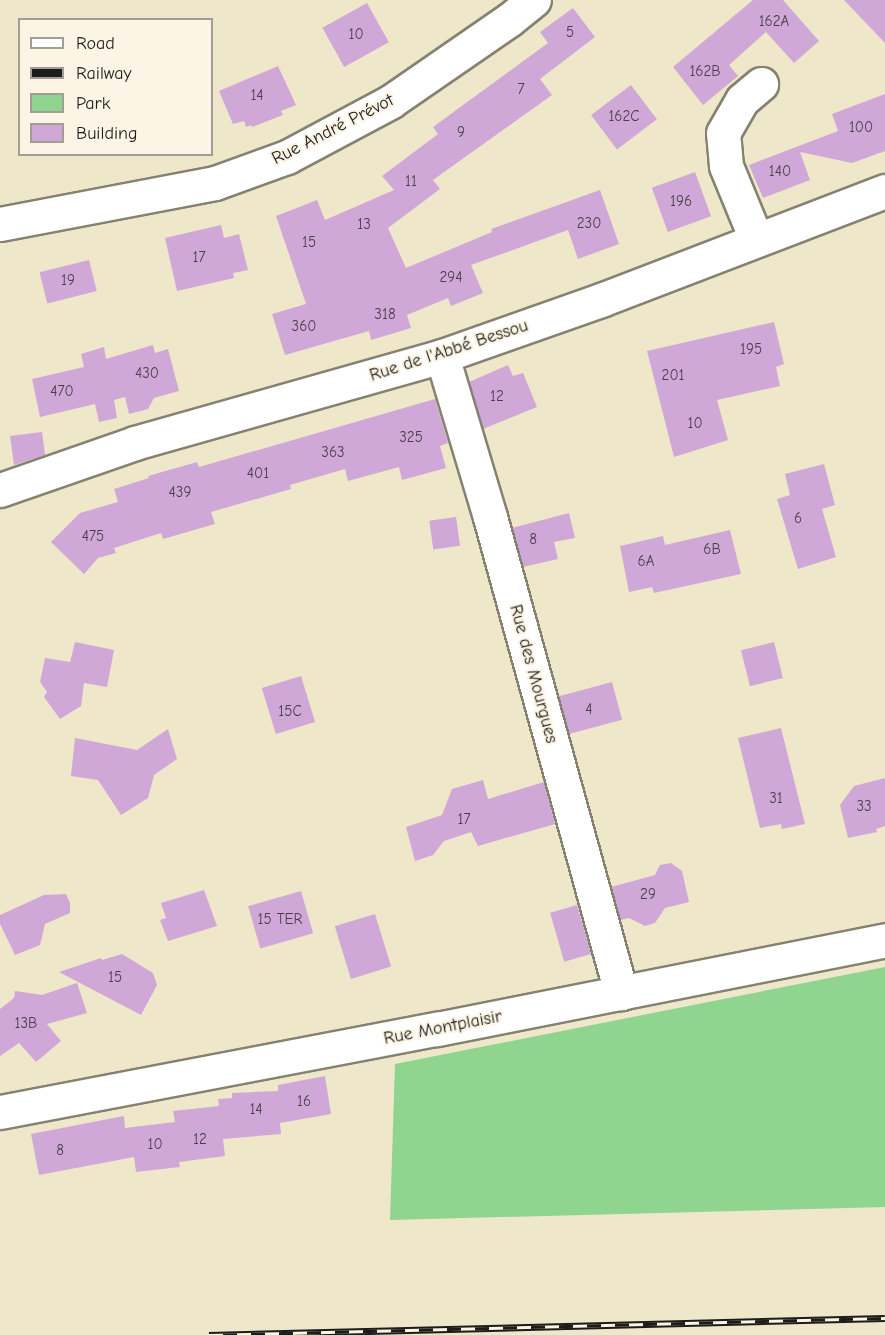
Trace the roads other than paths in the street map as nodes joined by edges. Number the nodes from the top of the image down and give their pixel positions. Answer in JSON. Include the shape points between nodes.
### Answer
{"nodes":[{"id":1,"x":534,"y":0,"type":"edge"},
{"id":2,"x":761,"y":84,"type":"dead end"},
{"id":3,"x":885,"y":191,"type":"edge"},
{"id":4,"x":0,"y":224,"type":"edge"},
{"id":5,"x":756,"y":239,"type":"junction"},
{"id":6,"x":442,"y":356,"type":"junction"},
{"id":7,"x":0,"y":490,"type":"edge"},
{"id":8,"x":885,"y":940,"type":"edge"},
{"id":9,"x":621,"y":993,"type":"junction"},
{"id":10,"x":0,"y":1112,"type":"edge"}],
"edges":[{"from":1,"to":4,"type":"street","name":"Rue André Prévot","via":[[390,102],[287,157],[215,183]]},
{"from":2,"to":5,"type":"street","via":[[741,100],[723,133],[726,166]]},
{"from":3,"to":5,"type":"street","name":"Rue de l'Abbé Bessou"},
{"from":5,"to":6,"type":"street","name":"Rue de l'Abbé Bessou","via":[[601,300]]},
{"from":6,"to":7,"type":"street","name":"Rue de l'Abbé Bessou","via":[[135,443]]},
{"from":6,"to":9,"type":"street","name":"Rue des Mourgues"},
{"from":8,"to":9,"type":"street","name":"Rue Montplaisir"},
{"from":9,"to":10,"type":"street","name":"Rue Montplaisir"}]}
